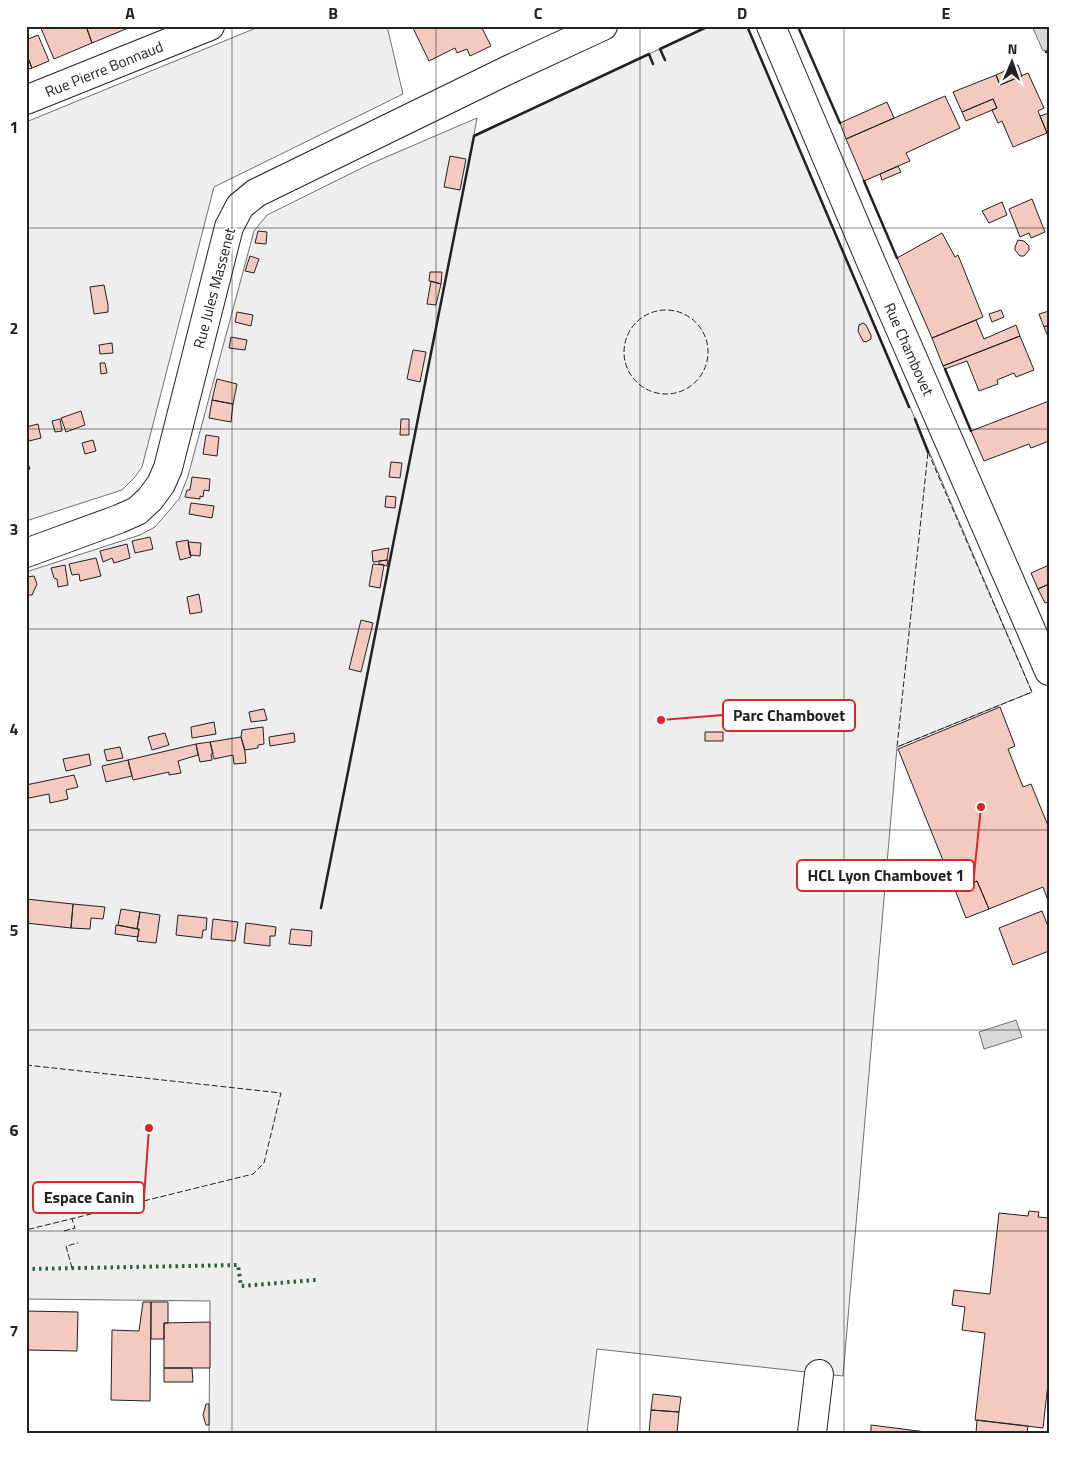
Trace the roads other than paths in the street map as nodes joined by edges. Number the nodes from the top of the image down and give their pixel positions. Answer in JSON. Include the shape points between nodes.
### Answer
{"nodes":[{"id":1,"x":210,"y":26,"type":"edge"},
{"id":2,"x":603,"y":26,"type":"edge"},
{"id":3,"x":772,"y":26,"type":"edge"},
{"id":4,"x":26,"y":100,"type":"edge"},
{"id":5,"x":26,"y":553,"type":"edge"},
{"id":6,"x":1049,"y":671,"type":"edge"},
{"id":7,"x":819,"y":1374,"type":"dead end"},
{"id":8,"x":812,"y":1433,"type":"edge"}],
"edges":[{"from":1,"to":4,"type":"street","name":"Rue Pierre Bonnaud"},
{"from":2,"to":5,"type":"street","name":"Rue Jules Massenet","via":[[256,193],[240,206],[229,227],[168,468],[160,484],[137,511]]},
{"from":3,"to":6,"type":"street","name":"Rue Chambovet"},
{"from":7,"to":8,"type":"street"}]}
